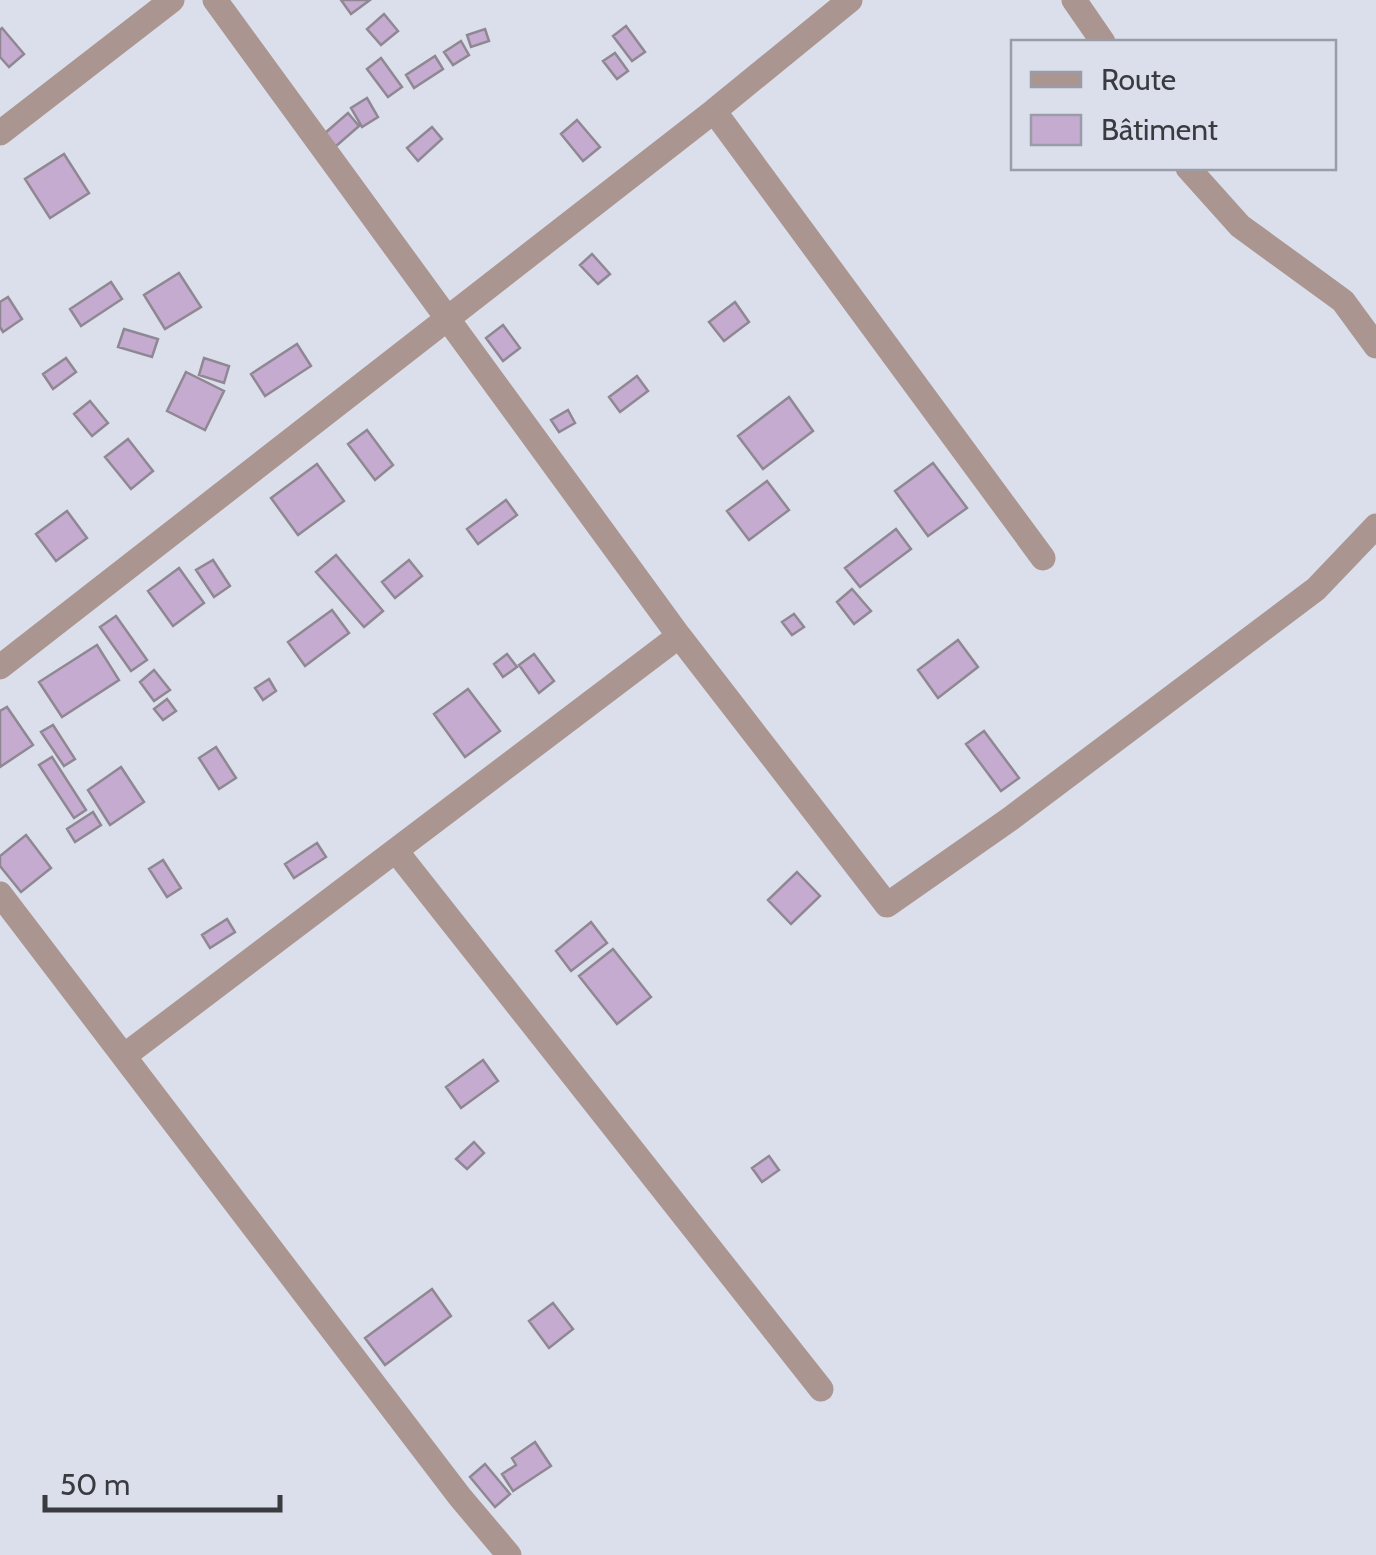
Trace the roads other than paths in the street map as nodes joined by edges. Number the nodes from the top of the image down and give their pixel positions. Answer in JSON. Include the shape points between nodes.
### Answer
{"nodes":[{"id":1,"x":172,"y":0,"type":"edge"},
{"id":2,"x":215,"y":0,"type":"edge"},
{"id":3,"x":850,"y":0,"type":"edge"},
{"id":4,"x":1074,"y":0,"type":"edge"},
{"id":5,"x":1102,"y":40,"type":"edge"},
{"id":6,"x":714,"y":111,"type":"junction"},
{"id":7,"x":0,"y":133,"type":"edge"},
{"id":8,"x":1190,"y":170,"type":"edge"},
{"id":9,"x":448,"y":319,"type":"junction"},
{"id":10,"x":1376,"y":346,"type":"edge"},
{"id":11,"x":1376,"y":526,"type":"edge"},
{"id":12,"x":1043,"y":558,"type":"dead end"},
{"id":13,"x":678,"y":636,"type":"junction"},
{"id":14,"x":0,"y":668,"type":"edge"},
{"id":15,"x":396,"y":851,"type":"junction"},
{"id":16,"x":0,"y":894,"type":"edge"},
{"id":17,"x":124,"y":1056,"type":"junction"},
{"id":18,"x":821,"y":1389,"type":"dead end"},
{"id":19,"x":509,"y":1555,"type":"edge"}],
"edges":[{"from":1,"to":7,"type":"street"},
{"from":2,"to":9,"type":"street"},
{"from":3,"to":6,"type":"street"},
{"from":4,"to":5,"type":"street"},
{"from":6,"to":9,"type":"street"},
{"from":6,"to":12,"type":"street"},
{"from":8,"to":10,"type":"street","via":[[1240,226],[1343,301]]},
{"from":9,"to":13,"type":"street"},
{"from":9,"to":14,"type":"street"},
{"from":11,"to":13,"type":"street","via":[[1316,588],[887,905]]},
{"from":13,"to":15,"type":"street"},
{"from":15,"to":17,"type":"street"},
{"from":15,"to":18,"type":"street"},
{"from":16,"to":17,"type":"street"},
{"from":17,"to":19,"type":"street"}]}
